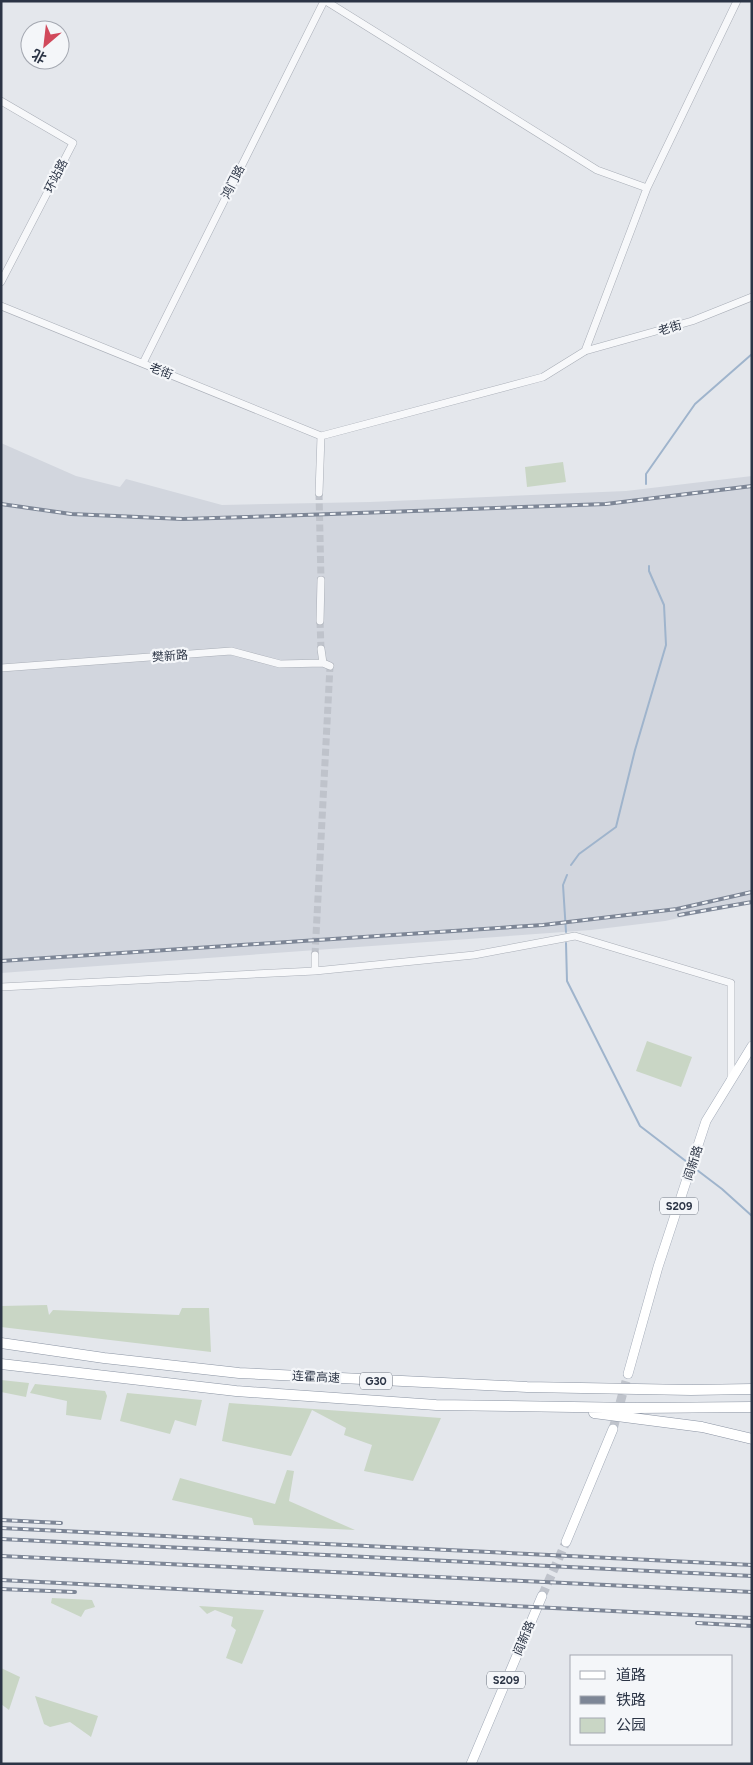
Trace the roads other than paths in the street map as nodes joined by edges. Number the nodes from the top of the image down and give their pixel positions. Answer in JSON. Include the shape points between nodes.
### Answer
{"nodes":[{"id":1,"x":325,"y":1,"type":"edge"},
{"id":2,"x":738,"y":1,"type":"edge"},
{"id":3,"x":1,"y":101,"type":"edge"},
{"id":4,"x":647,"y":188,"type":"junction"},
{"id":5,"x":1,"y":282,"type":"edge"},
{"id":6,"x":752,"y":297,"type":"edge"},
{"id":7,"x":1,"y":306,"type":"edge"},
{"id":8,"x":585,"y":351,"type":"junction"},
{"id":9,"x":143,"y":363,"type":"junction"},
{"id":10,"x":321,"y":436,"type":"junction"},
{"id":11,"x":319,"y":493,"type":"tunnel mouth"},
{"id":12,"x":321,"y":580,"type":"tunnel mouth"},
{"id":13,"x":320,"y":621,"type":"tunnel mouth"},
{"id":14,"x":321,"y":649,"type":"tunnel mouth"},
{"id":15,"x":1,"y":668,"type":"edge"},
{"id":16,"x":314,"y":955,"type":"tunnel mouth"},
{"id":17,"x":315,"y":971,"type":"junction"},
{"id":18,"x":1,"y":987,"type":"edge"},
{"id":19,"x":752,"y":1046,"type":"edge"},
{"id":20,"x":731,"y":1080,"type":"junction"},
{"id":21,"x":1,"y":1343,"type":"edge"},
{"id":22,"x":1,"y":1364,"type":"edge"},
{"id":23,"x":628,"y":1374,"type":"tunnel mouth"},
{"id":24,"x":752,"y":1382,"type":"edge"},
{"id":25,"x":752,"y":1389,"type":"edge"},
{"id":26,"x":691,"y":1390,"type":"junction"},
{"id":27,"x":544,"y":1407,"type":"junction"},
{"id":28,"x":752,"y":1407,"type":"edge"},
{"id":29,"x":613,"y":1429,"type":"tunnel mouth"},
{"id":30,"x":752,"y":1439,"type":"edge"},
{"id":31,"x":566,"y":1542,"type":"tunnel mouth"},
{"id":32,"x":542,"y":1596,"type":"tunnel mouth"},
{"id":33,"x":471,"y":1764,"type":"edge"}],
"edges":[{"from":1,"to":4,"type":"street","via":[[597,170]]},
{"from":1,"to":9,"type":"street","name":"鸿门路"},
{"from":2,"to":4,"type":"street"},
{"from":3,"to":5,"type":"street","name":"环站路","via":[[73,143]]},
{"from":4,"to":8,"type":"street"},
{"from":6,"to":8,"type":"street","name":"老街","via":[[692,322]]},
{"from":7,"to":9,"type":"street","name":"老街"},
{"from":8,"to":10,"type":"street","name":"老街","via":[[543,377]]},
{"from":9,"to":10,"type":"street","name":"老街"},
{"from":10,"to":11,"type":"street"},
{"from":12,"to":13,"type":"street"},
{"from":14,"to":15,"type":"street","name":"樊新路","via":[[327,664],[280,664],[231,651]]},
{"from":16,"to":17,"type":"street"},
{"from":17,"to":18,"type":"street"},
{"from":17,"to":20,"type":"street","via":[[474,955],[575,936],[731,983]]},
{"from":19,"to":20,"type":"main road","name":"阎新路","number":"S209"},
{"from":20,"to":23,"type":"main road","name":"阎新路","number":"S209","via":[[706,1122],[658,1267]]},
{"from":21,"to":26,"type":"highway","name":"连霍高速","number":"G30","via":[[239,1373],[527,1387]]},
{"from":22,"to":27,"type":"highway","name":"连霍高速","number":"G30","via":[[236,1391],[436,1405]]},
{"from":24,"to":26,"type":"highway"},
{"from":25,"to":26,"type":"highway","name":"连霍高速","number":"G30"},
{"from":27,"to":28,"type":"highway","name":"连霍高速","number":"G30"},
{"from":27,"to":30,"type":"highway","via":[[702,1427]]},
{"from":29,"to":31,"type":"main road"},
{"from":32,"to":33,"type":"main road","name":"阎新路","number":"S209"}]}
